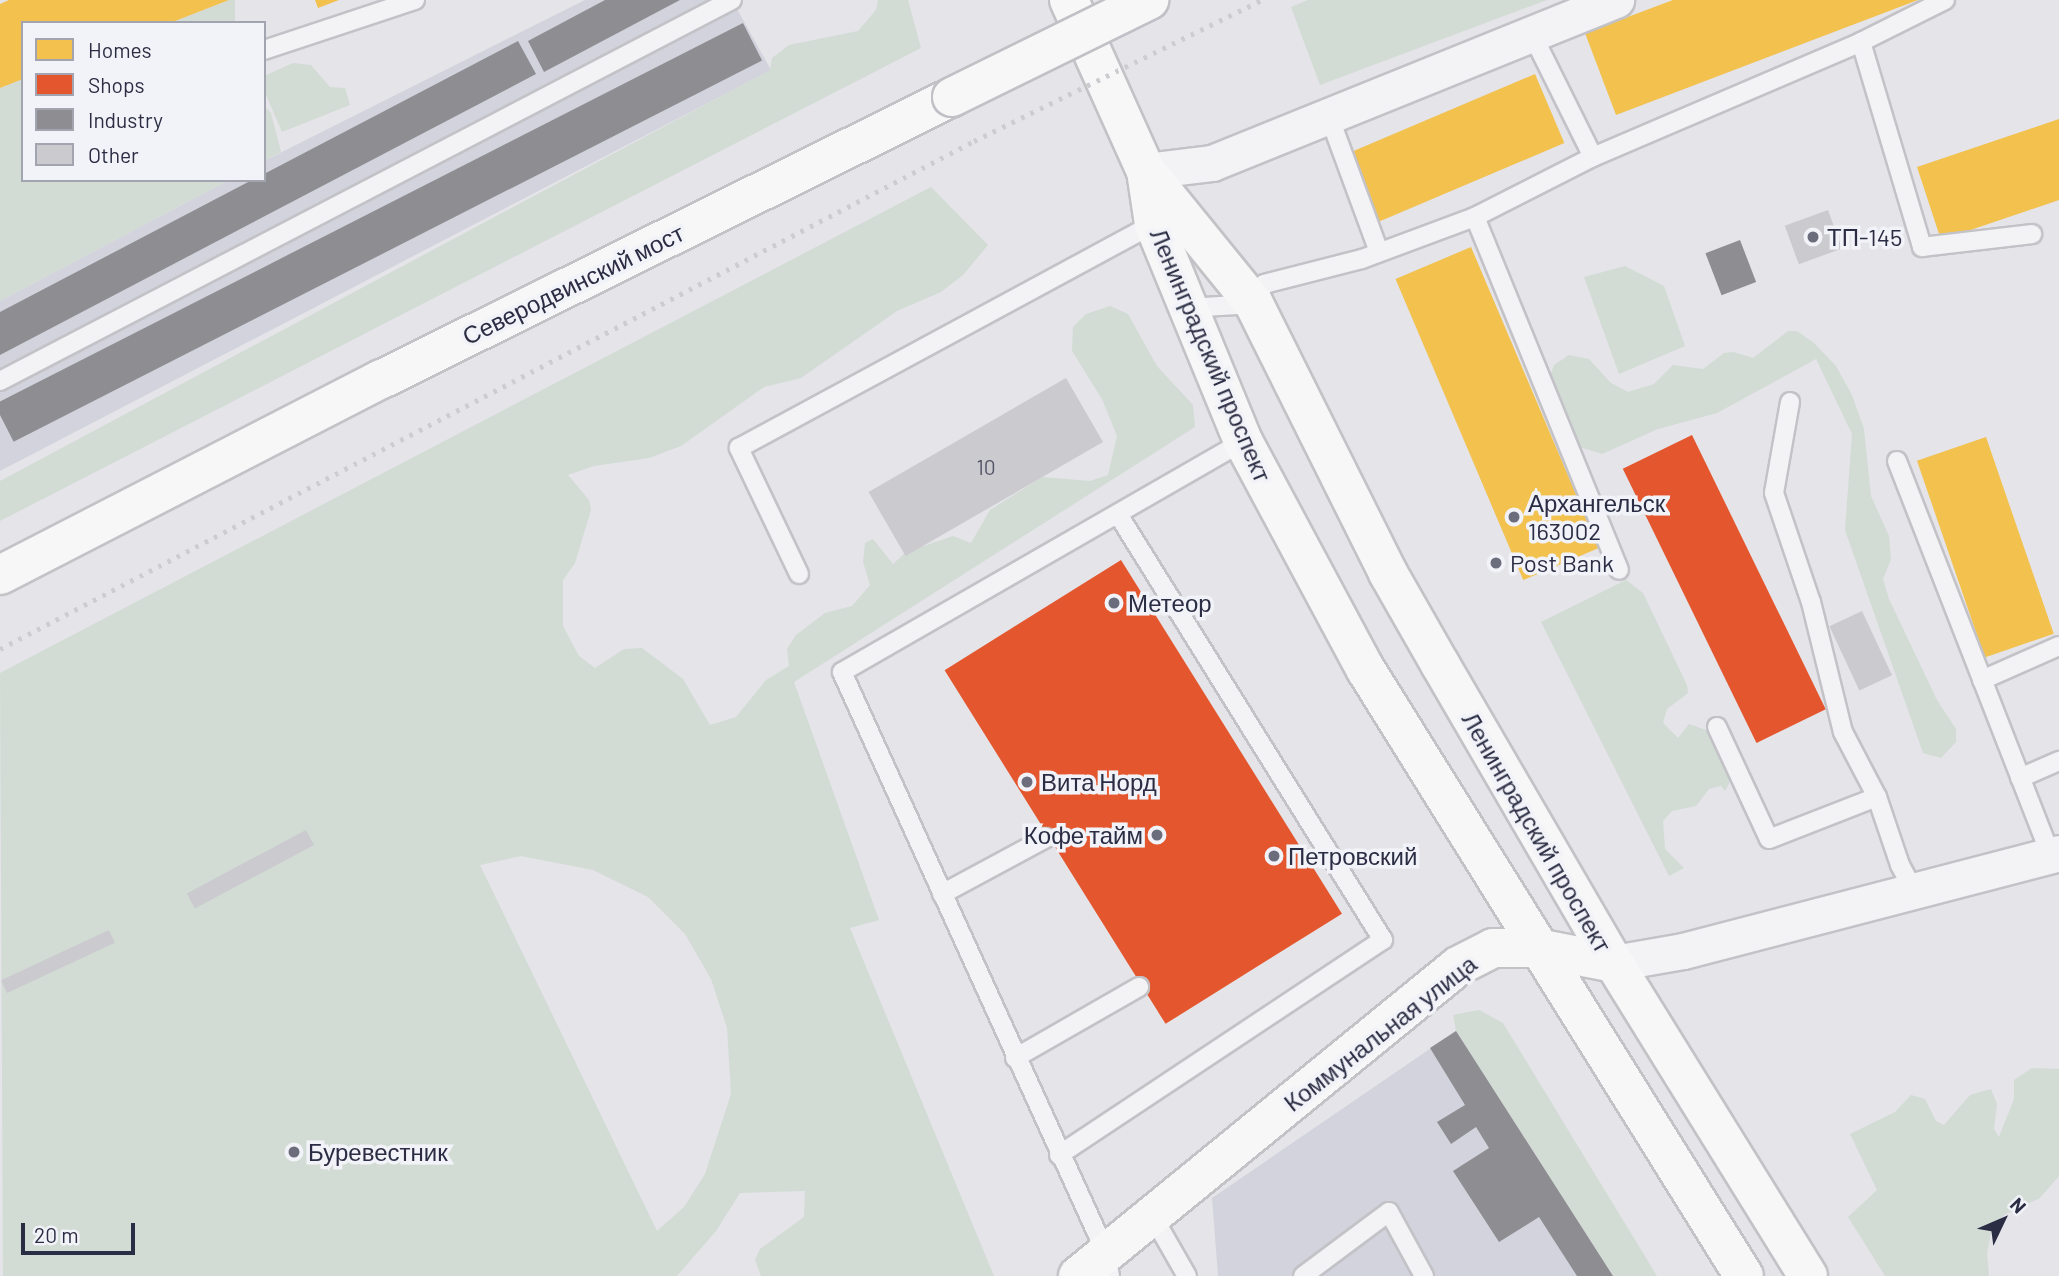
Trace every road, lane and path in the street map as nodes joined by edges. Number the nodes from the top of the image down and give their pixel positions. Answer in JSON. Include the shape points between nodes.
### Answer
{"nodes":[{"id":1,"x":415,"y":0,"type":"edge"},
{"id":2,"x":732,"y":0,"type":"edge"},
{"id":3,"x":1069,"y":0,"type":"edge"},
{"id":4,"x":1149,"y":0,"type":"edge"},
{"id":5,"x":1616,"y":0,"type":"edge"},
{"id":6,"x":1945,"y":0,"type":"edge"},
{"id":7,"x":1532,"y":34,"type":"junction"},
{"id":8,"x":1861,"y":42,"type":"junction"},
{"id":9,"x":266,"y":49,"type":"edge"},
{"id":10,"x":1329,"y":116,"type":"junction"},
{"id":11,"x":1593,"y":157,"type":"junction"},
{"id":12,"x":1146,"y":171,"type":"junction"},
{"id":13,"x":1475,"y":217,"type":"junction"},
{"id":14,"x":1153,"y":224,"type":"junction"},
{"id":15,"x":2032,"y":234,"type":"dead end"},
{"id":16,"x":1379,"y":252,"type":"junction"},
{"id":17,"x":1254,"y":304,"type":"junction"},
{"id":18,"x":1187,"y":308,"type":"junction"},
{"id":19,"x":0,"y":381,"type":"edge"},
{"id":20,"x":1790,"y":402,"type":"dead end"},
{"id":21,"x":1243,"y":441,"type":"junction"},
{"id":22,"x":1897,"y":461,"type":"dead end"},
{"id":23,"x":1119,"y":516,"type":"junction"},
{"id":24,"x":1619,"y":570,"type":"dead end"},
{"id":25,"x":799,"y":574,"type":"dead end"},
{"id":26,"x":0,"y":575,"type":"edge"},
{"id":27,"x":2059,"y":646,"type":"edge"},
{"id":28,"x":1982,"y":680,"type":"junction"},
{"id":29,"x":1717,"y":727,"type":"dead end"},
{"id":30,"x":2059,"y":761,"type":"edge"},
{"id":31,"x":2020,"y":778,"type":"junction"},
{"id":32,"x":1877,"y":797,"type":"junction"},
{"id":33,"x":1046,"y":838,"type":"dead end"},
{"id":34,"x":2054,"y":854,"type":"edge"},
{"id":35,"x":1913,"y":889,"type":"junction"},
{"id":36,"x":942,"y":894,"type":"junction"},
{"id":37,"x":1537,"y":948,"type":"junction"},
{"id":38,"x":1614,"y":963,"type":"junction"},
{"id":39,"x":1139,"y":987,"type":"dead end"},
{"id":40,"x":1015,"y":1058,"type":"junction"},
{"id":41,"x":1059,"y":1155,"type":"junction"},
{"id":42,"x":1152,"y":1215,"type":"junction"},
{"id":43,"x":1098,"y":1268,"type":"edge"},
{"id":44,"x":1187,"y":1276,"type":"edge"},
{"id":45,"x":1303,"y":1276,"type":"edge"},
{"id":46,"x":1424,"y":1276,"type":"edge"},
{"id":47,"x":1744,"y":1276,"type":"edge"},
{"id":48,"x":1808,"y":1276,"type":"edge"}],
"edges":[{"from":1,"to":9,"type":"lane"},
{"from":2,"to":19,"type":"lane"},
{"from":3,"to":12,"type":"main road"},
{"from":4,"to":26,"type":"main road","name":"Северодвинский мост","bridge":true,"via":[[382,379]]},
{"from":5,"to":7,"type":"street"},
{"from":6,"to":8,"type":"lane"},
{"from":7,"to":10,"type":"street"},
{"from":7,"to":11,"type":"lane"},
{"from":8,"to":11,"type":"lane"},
{"from":8,"to":15,"type":"lane","via":[[1922,247]]},
{"from":10,"to":12,"type":"street","via":[[1212,163]]},
{"from":10,"to":16,"type":"lane"},
{"from":11,"to":13,"type":"lane"},
{"from":12,"to":14,"type":"main road","name":"Ленинградский проспект"},
{"from":12,"to":17,"type":"main road","name":"Ленинградский проспект"},
{"from":13,"to":16,"type":"lane"},
{"from":13,"to":24,"type":"lane"},
{"from":14,"to":18,"type":"main road","name":"Ленинградский проспект"},
{"from":14,"to":25,"type":"lane","via":[[739,449]]},
{"from":16,"to":17,"type":"lane","via":[[1264,284]]},
{"from":17,"to":18,"type":"lane"},
{"from":17,"to":38,"type":"main road","name":"Ленинградский проспект","via":[[1388,573]]},
{"from":18,"to":21,"type":"main road","name":"Ленинградский проспект"},
{"from":20,"to":32,"type":"lane","via":[[1774,493],[1811,602],[1843,732]]},
{"from":21,"to":23,"type":"lane"},
{"from":21,"to":37,"type":"main road","name":"Ленинградский проспект","via":[[1366,670]]},
{"from":22,"to":28,"type":"lane"},
{"from":23,"to":36,"type":"lane","via":[[842,673]]},
{"from":23,"to":41,"type":"lane","via":[[1383,940]]},
{"from":27,"to":28,"type":"lane"},
{"from":28,"to":31,"type":"lane"},
{"from":29,"to":32,"type":"lane","via":[[1769,839]]},
{"from":30,"to":31,"type":"lane"},
{"from":31,"to":34,"type":"lane"},
{"from":32,"to":35,"type":"lane"},
{"from":33,"to":36,"type":"lane"},
{"from":34,"to":35,"type":"street","name":"Коммунальная улица"},
{"from":35,"to":38,"type":"street","name":"Коммунальная улица","via":[[1682,951]]},
{"from":36,"to":40,"type":"lane"},
{"from":37,"to":38,"type":"main road","name":"Коммунальная улица"},
{"from":37,"to":42,"type":"main road","name":"Коммунальная улица","via":[[1493,948],[1458,966]]},
{"from":37,"to":47,"type":"main road","name":"Ленинградский проспект"},
{"from":38,"to":48,"type":"main road","name":"Ленинградский проспект"},
{"from":39,"to":40,"type":"lane"},
{"from":40,"to":41,"type":"lane"},
{"from":41,"to":43,"type":"lane"},
{"from":42,"to":43,"type":"main road","name":"Коммунальная улица"},
{"from":42,"to":44,"type":"lane"},
{"from":45,"to":46,"type":"lane","via":[[1389,1212]]}]}
